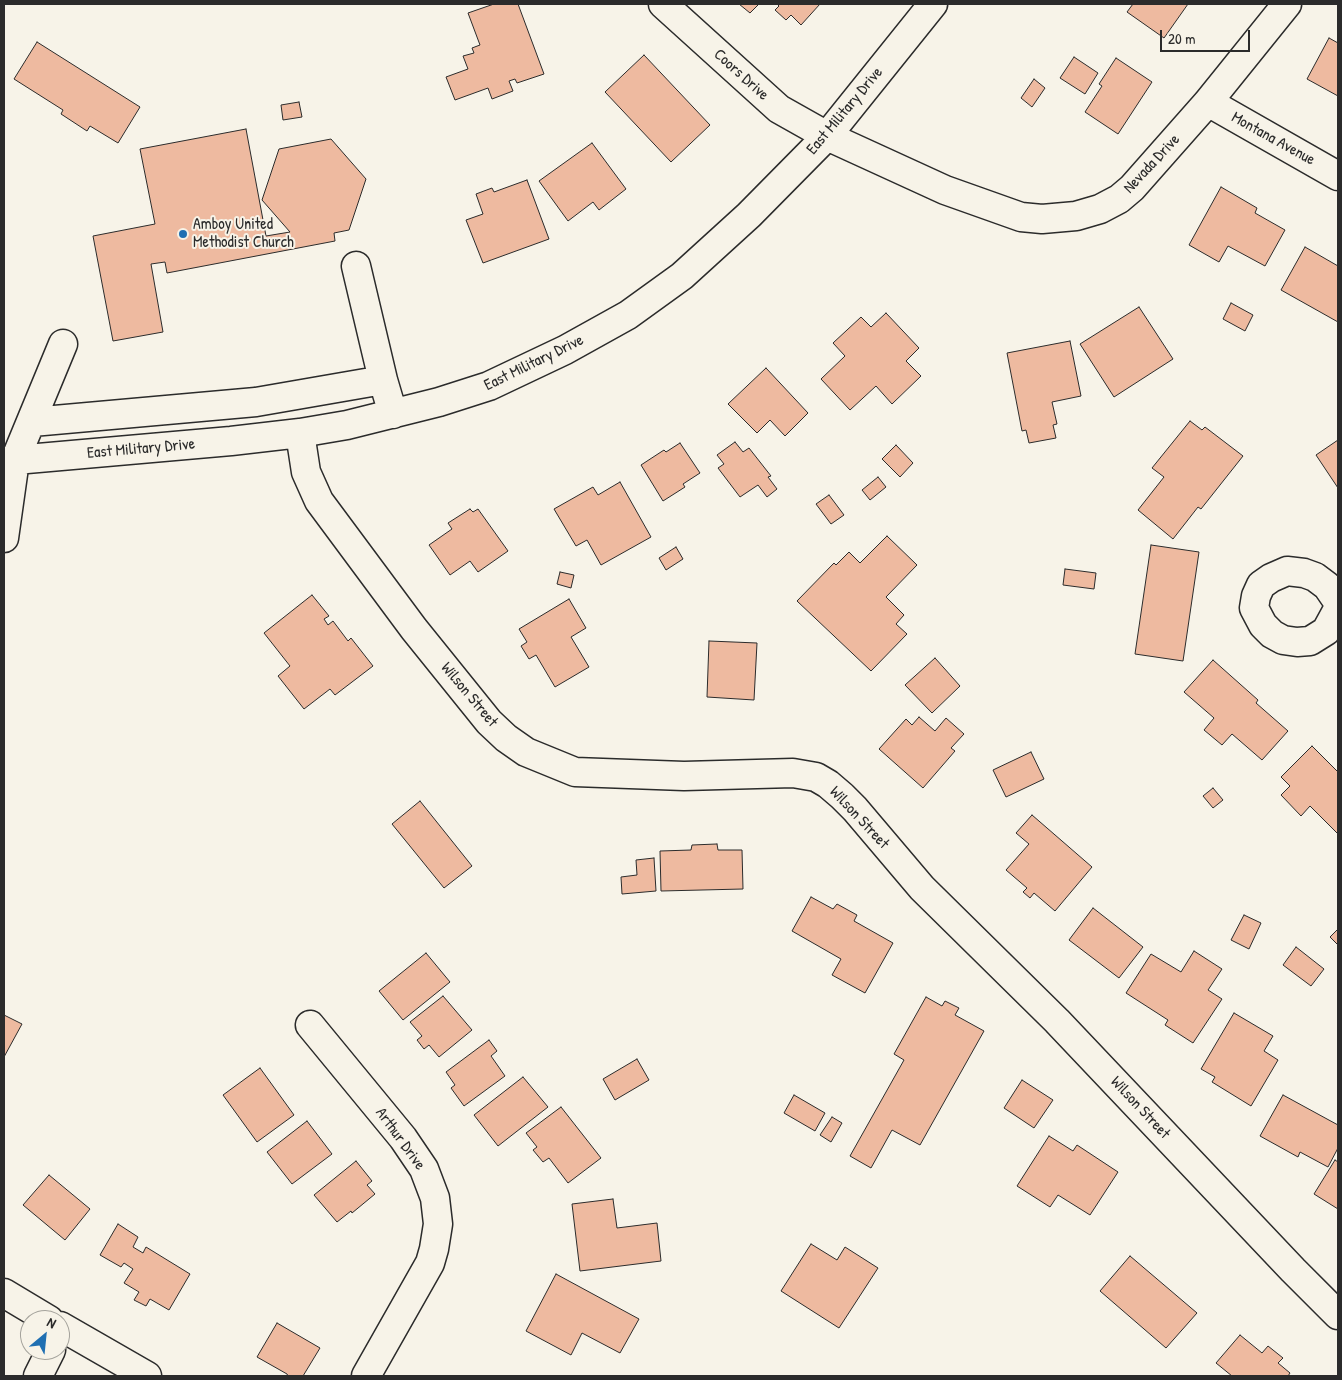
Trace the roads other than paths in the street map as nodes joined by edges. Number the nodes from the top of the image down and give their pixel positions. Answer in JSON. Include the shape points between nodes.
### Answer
{"nodes":[{"id":1,"x":663,"y":4,"type":"edge"},
{"id":2,"x":933,"y":4,"type":"edge"},
{"id":3,"x":1287,"y":4,"type":"edge"},
{"id":4,"x":1208,"y":102,"type":"junction"},
{"id":5,"x":827,"y":136,"type":"junction"},
{"id":6,"x":1338,"y":176,"type":"edge"},
{"id":7,"x":356,"y":266,"type":"dead end"},
{"id":8,"x":63,"y":344,"type":"dead end"},
{"id":9,"x":383,"y":380,"type":"junction"},
{"id":10,"x":393,"y":414,"type":"junction"},
{"id":11,"x":32,"y":422,"type":"junction"},
{"id":12,"x":300,"y":433,"type":"junction"},
{"id":13,"x":10,"y":460,"type":"edge"},
{"id":14,"x":4,"y":538,"type":"edge"},
{"id":15,"x":1338,"y":602,"type":"edge"},
{"id":16,"x":1338,"y":609,"type":"edge"},
{"id":17,"x":310,"y":1025,"type":"dead end"},
{"id":18,"x":4,"y":1293,"type":"edge"},
{"id":19,"x":27,"y":1310,"type":"edge"},
{"id":20,"x":1338,"y":1315,"type":"edge"},
{"id":21,"x":70,"y":1338,"type":"edge"},
{"id":22,"x":44,"y":1360,"type":"edge"},
{"id":23,"x":38,"y":1376,"type":"edge"},
{"id":24,"x":148,"y":1376,"type":"edge"},
{"id":25,"x":366,"y":1376,"type":"edge"}],
"edges":[{"from":1,"to":5,"type":"street","name":"Coors Drive","via":[[779,108]]},
{"from":2,"to":5,"type":"street","name":"East Military Drive"},
{"from":3,"to":4,"type":"street","name":"Nevada Drive"},
{"from":4,"to":5,"type":"street","name":"Nevada Drive","via":[[1132,188],[1100,209],[1076,216],[1021,217],[945,190]]},
{"from":4,"to":6,"type":"street","name":"Montana Avenue"},
{"from":5,"to":10,"type":"street","name":"East Military Drive","via":[[696,264],[628,314],[565,350],[489,386]]},
{"from":7,"to":9,"type":"street"},
{"from":8,"to":11,"type":"street"},
{"from":9,"to":10,"type":"street"},
{"from":9,"to":11,"type":"street","via":[[256,402]]},
{"from":10,"to":12,"type":"street","name":"East Military Drive"},
{"from":11,"to":13,"type":"street"},
{"from":12,"to":13,"type":"street","name":"East Military Drive"},
{"from":12,"to":20,"type":"street","name":"Wilson Street","via":[[306,472],[319,502],[414,629],[489,722],[506,738],[526,752],[575,772],[684,776],[793,773],[816,777],[828,784],[855,810],[922,888],[1057,1021]]},
{"from":13,"to":14,"type":"street"},
{"from":15,"to":16,"type":"street","via":[[1327,586],[1315,577],[1287,571],[1262,585],[1254,608],[1262,625],[1272,634],[1297,642],[1310,641],[1326,631]]},
{"from":17,"to":25,"type":"street","name":"Arthur Drive","via":[[403,1138],[424,1169],[435,1198],[438,1224],[430,1263]]},
{"from":18,"to":19,"type":"street"},
{"from":21,"to":24,"type":"street"},
{"from":22,"to":23,"type":"street"}]}
